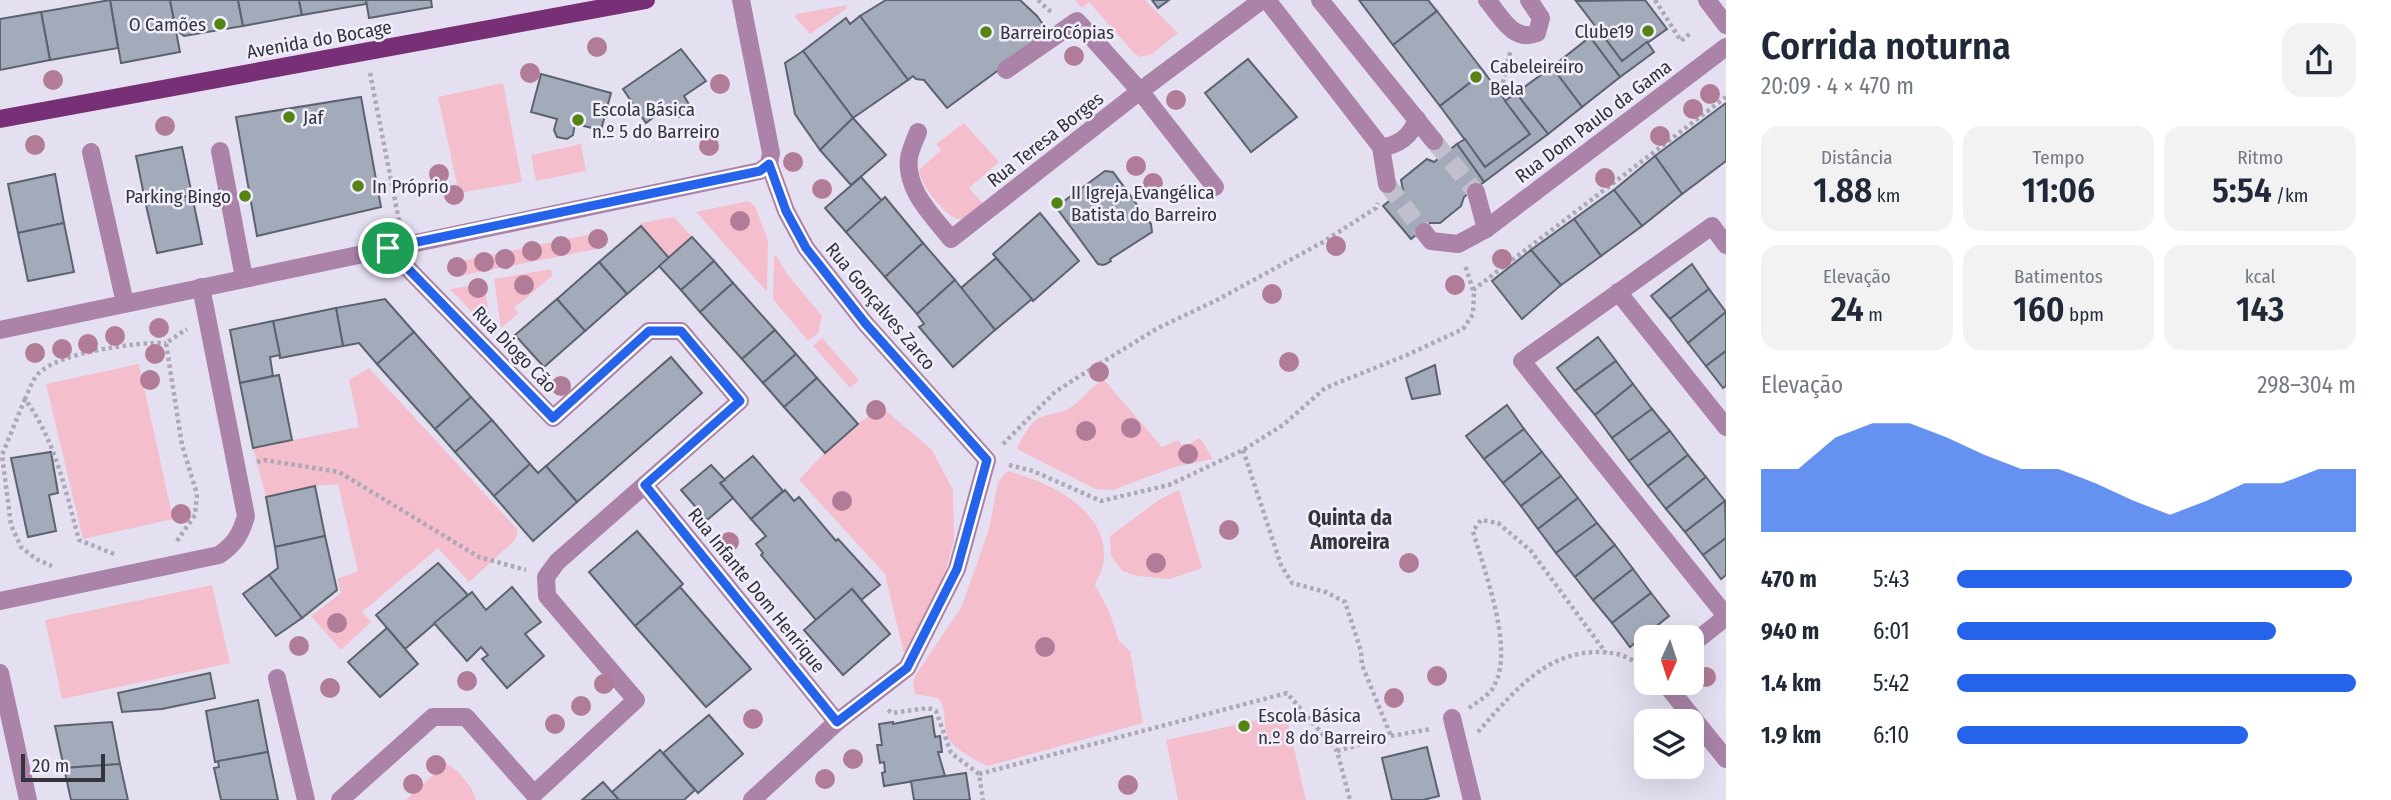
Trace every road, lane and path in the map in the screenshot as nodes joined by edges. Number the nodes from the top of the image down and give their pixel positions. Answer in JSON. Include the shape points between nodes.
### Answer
{"nodes":[{"id":1,"x":646,"y":0,"type":"edge"},
{"id":2,"x":741,"y":0,"type":"edge"},
{"id":3,"x":1264,"y":0,"type":"edge"},
{"id":4,"x":1320,"y":0,"type":"edge"},
{"id":5,"x":1487,"y":0,"type":"edge"},
{"id":6,"x":1529,"y":0,"type":"edge"},
{"id":7,"x":1655,"y":0,"type":"edge"},
{"id":8,"x":1707,"y":0,"type":"edge"},
{"id":9,"x":1726,"y":25,"type":"edge"},
{"id":10,"x":1692,"y":32,"type":"dead end"},
{"id":11,"x":1515,"y":34,"type":"junction"},
{"id":12,"x":1726,"y":47,"type":"edge"},
{"id":13,"x":366,"y":52,"type":"junction"},
{"id":14,"x":1006,"y":70,"type":"dead end"},
{"id":15,"x":1503,"y":83,"type":"dead end"},
{"id":16,"x":1140,"y":91,"type":"junction"},
{"id":17,"x":1726,"y":97,"type":"edge"},
{"id":18,"x":0,"y":119,"type":"edge"},
{"id":19,"x":1417,"y":119,"type":"junction"},
{"id":20,"x":918,"y":132,"type":"dead end"},
{"id":21,"x":1434,"y":141,"type":"tunnel mouth"},
{"id":22,"x":1381,"y":147,"type":"junction"},
{"id":23,"x":220,"y":151,"type":"dead end"},
{"id":24,"x":91,"y":152,"type":"dead end"},
{"id":25,"x":769,"y":164,"type":"junction"},
{"id":26,"x":1387,"y":184,"type":"joint"},
{"id":27,"x":1215,"y":187,"type":"dead end"},
{"id":28,"x":1476,"y":192,"type":"tunnel mouth"},
{"id":29,"x":1486,"y":229,"type":"junction"},
{"id":30,"x":1424,"y":232,"type":"tunnel mouth"},
{"id":31,"x":1458,"y":244,"type":"junction"},
{"id":32,"x":1726,"y":245,"type":"edge"},
{"id":33,"x":396,"y":246,"type":"junction"},
{"id":34,"x":244,"y":278,"type":"junction"},
{"id":35,"x":201,"y":287,"type":"junction"},
{"id":36,"x":1473,"y":290,"type":"junction"},
{"id":37,"x":1618,"y":292,"type":"junction"},
{"id":38,"x":125,"y":303,"type":"junction"},
{"id":39,"x":189,"y":328,"type":"dead end"},
{"id":40,"x":0,"y":330,"type":"edge"},
{"id":41,"x":166,"y":343,"type":"junction"},
{"id":42,"x":25,"y":399,"type":"junction"},
{"id":43,"x":1726,"y":427,"type":"edge"},
{"id":44,"x":1243,"y":450,"type":"junction"},
{"id":45,"x":987,"y":460,"type":"junction"},
{"id":46,"x":254,"y":463,"type":"dead end"},
{"id":47,"x":645,"y":485,"type":"junction"},
{"id":48,"x":174,"y":545,"type":"dead end"},
{"id":49,"x":119,"y":556,"type":"dead end"},
{"id":50,"x":59,"y":569,"type":"dead end"},
{"id":51,"x":547,"y":577,"type":"junction"},
{"id":52,"x":0,"y":601,"type":"edge"},
{"id":53,"x":1726,"y":617,"type":"edge"},
{"id":54,"x":1704,"y":634,"type":"edge"},
{"id":55,"x":1606,"y":653,"type":"junction"},
{"id":56,"x":1634,"y":662,"type":"edge"},
{"id":57,"x":0,"y":673,"type":"edge"},
{"id":58,"x":277,"y":678,"type":"dead end"},
{"id":59,"x":1674,"y":695,"type":"edge"},
{"id":60,"x":871,"y":696,"type":"junction"},
{"id":61,"x":1452,"y":718,"type":"junction"},
{"id":62,"x":837,"y":722,"type":"junction"},
{"id":63,"x":1391,"y":736,"type":"junction"},
{"id":64,"x":1337,"y":751,"type":"junction"},
{"id":65,"x":1461,"y":753,"type":"junction"},
{"id":66,"x":1726,"y":759,"type":"edge"},
{"id":67,"x":979,"y":774,"type":"junction"},
{"id":68,"x":534,"y":797,"type":"edge"},
{"id":69,"x":28,"y":800,"type":"edge"},
{"id":70,"x":306,"y":800,"type":"edge"},
{"id":71,"x":340,"y":800,"type":"edge"},
{"id":72,"x":752,"y":800,"type":"edge"},
{"id":73,"x":983,"y":800,"type":"edge"},
{"id":74,"x":1350,"y":800,"type":"edge"},
{"id":75,"x":1472,"y":800,"type":"edge"}],
"edges":[{"from":1,"to":13,"type":"main road","name":"Avenida do Bocage"},
{"from":2,"to":25,"type":"street","via":[[771,153]]},
{"from":3,"to":16,"type":"street","name":"Rua Teresa Borges"},
{"from":3,"to":22,"type":"street"},
{"from":4,"to":19,"type":"street"},
{"from":5,"to":11,"type":"street"},
{"from":6,"to":11,"type":"street","via":[[1541,18],[1536,33],[1528,37]]},
{"from":7,"to":10,"type":"path","via":[[1681,41]]},
{"from":8,"to":9,"type":"street"},
{"from":11,"to":15,"type":"path"},
{"from":12,"to":29,"type":"street","name":"Rua Dom Paulo da Gama"},
{"from":13,"to":18,"type":"main road","name":"Avenida do Bocage"},
{"from":13,"to":33,"type":"path"},
{"from":14,"to":16,"type":"street","via":[[1077,20]]},
{"from":16,"to":20,"type":"street","name":"Rua Teresa Borges","via":[[951,239],[914,190],[909,157]]},
{"from":16,"to":27,"type":"street"},
{"from":17,"to":36,"type":"path"},
{"from":19,"to":21,"type":"street"},
{"from":19,"to":22,"type":"street","via":[[1406,137],[1391,147]]},
{"from":22,"to":26,"type":"street"},
{"from":23,"to":34,"type":"street"},
{"from":24,"to":38,"type":"street"},
{"from":25,"to":33,"type":"street","via":[[760,171]]},
{"from":25,"to":45,"type":"street","name":"Rua Gonçalves Zarco","via":[[806,248],[865,323]]},
{"from":26,"to":45,"type":"path","via":[[1376,208],[1323,242],[1158,328],[1055,392]]},
{"from":28,"to":29,"type":"street"},
{"from":29,"to":31,"type":"street","name":"Rua Dom Paulo da Gama"},
{"from":30,"to":31,"type":"street","via":[[1431,241]]},
{"from":31,"to":36,"type":"path"},
{"from":32,"to":37,"type":"street","via":[[1712,226]]},
{"from":33,"to":34,"type":"street"},
{"from":33,"to":47,"type":"street","name":"Rua Diogo Cão","via":[[553,418],[649,331],[681,331],[740,401]]},
{"from":34,"to":35,"type":"street"},
{"from":35,"to":38,"type":"street"},
{"from":35,"to":52,"type":"street","via":[[246,516],[242,532],[219,555]]},
{"from":36,"to":44,"type":"path","via":[[1473,314],[1463,329],[1325,388],[1283,425]]},
{"from":37,"to":43,"type":"street"},
{"from":37,"to":53,"type":"street","via":[[1522,360]]},
{"from":38,"to":40,"type":"street"},
{"from":39,"to":41,"type":"path"},
{"from":41,"to":42,"type":"path","via":[[144,342],[59,360],[39,373]]},
{"from":41,"to":48,"type":"path","via":[[182,445],[197,494],[195,515]]},
{"from":42,"to":49,"type":"path","via":[[55,451],[79,540]]},
{"from":42,"to":50,"type":"path","via":[[2,455],[11,525],[21,547]]},
{"from":44,"to":45,"type":"path","via":[[1169,485],[1101,500],[1033,471]]},
{"from":44,"to":63,"type":"path","via":[[1280,565],[1292,583],[1345,602],[1362,664]]},
{"from":45,"to":60,"type":"street","via":[[957,569],[907,668]]},
{"from":46,"to":51,"type":"path","via":[[264,460],[339,472],[479,557]]},
{"from":47,"to":51,"type":"street","via":[[557,562]]},
{"from":47,"to":62,"type":"street","name":"Rua Infante Dom Henrique"},
{"from":51,"to":68,"type":"street","via":[[547,596],[636,700]]},
{"from":53,"to":54,"type":"street"},
{"from":55,"to":56,"type":"path"},
{"from":55,"to":61,"type":"path","via":[[1531,551],[1498,523],[1481,520],[1473,531],[1502,636],[1502,663],[1494,688]]},
{"from":55,"to":65,"type":"path","via":[[1584,651],[1555,661],[1516,689]]},
{"from":57,"to":69,"type":"street"},
{"from":58,"to":70,"type":"street"},
{"from":59,"to":66,"type":"street"},
{"from":60,"to":62,"type":"street"},
{"from":60,"to":67,"type":"path","via":[[892,713],[936,711],[951,753]]},
{"from":61,"to":63,"type":"path","via":[[1437,727]]},
{"from":61,"to":65,"type":"street"},
{"from":62,"to":72,"type":"street"},
{"from":63,"to":64,"type":"path"},
{"from":64,"to":67,"type":"path","via":[[1287,693]]},
{"from":64,"to":74,"type":"path"},
{"from":65,"to":75,"type":"street"},
{"from":67,"to":73,"type":"path"},
{"from":68,"to":71,"type":"street","via":[[466,717],[433,717]]}]}
